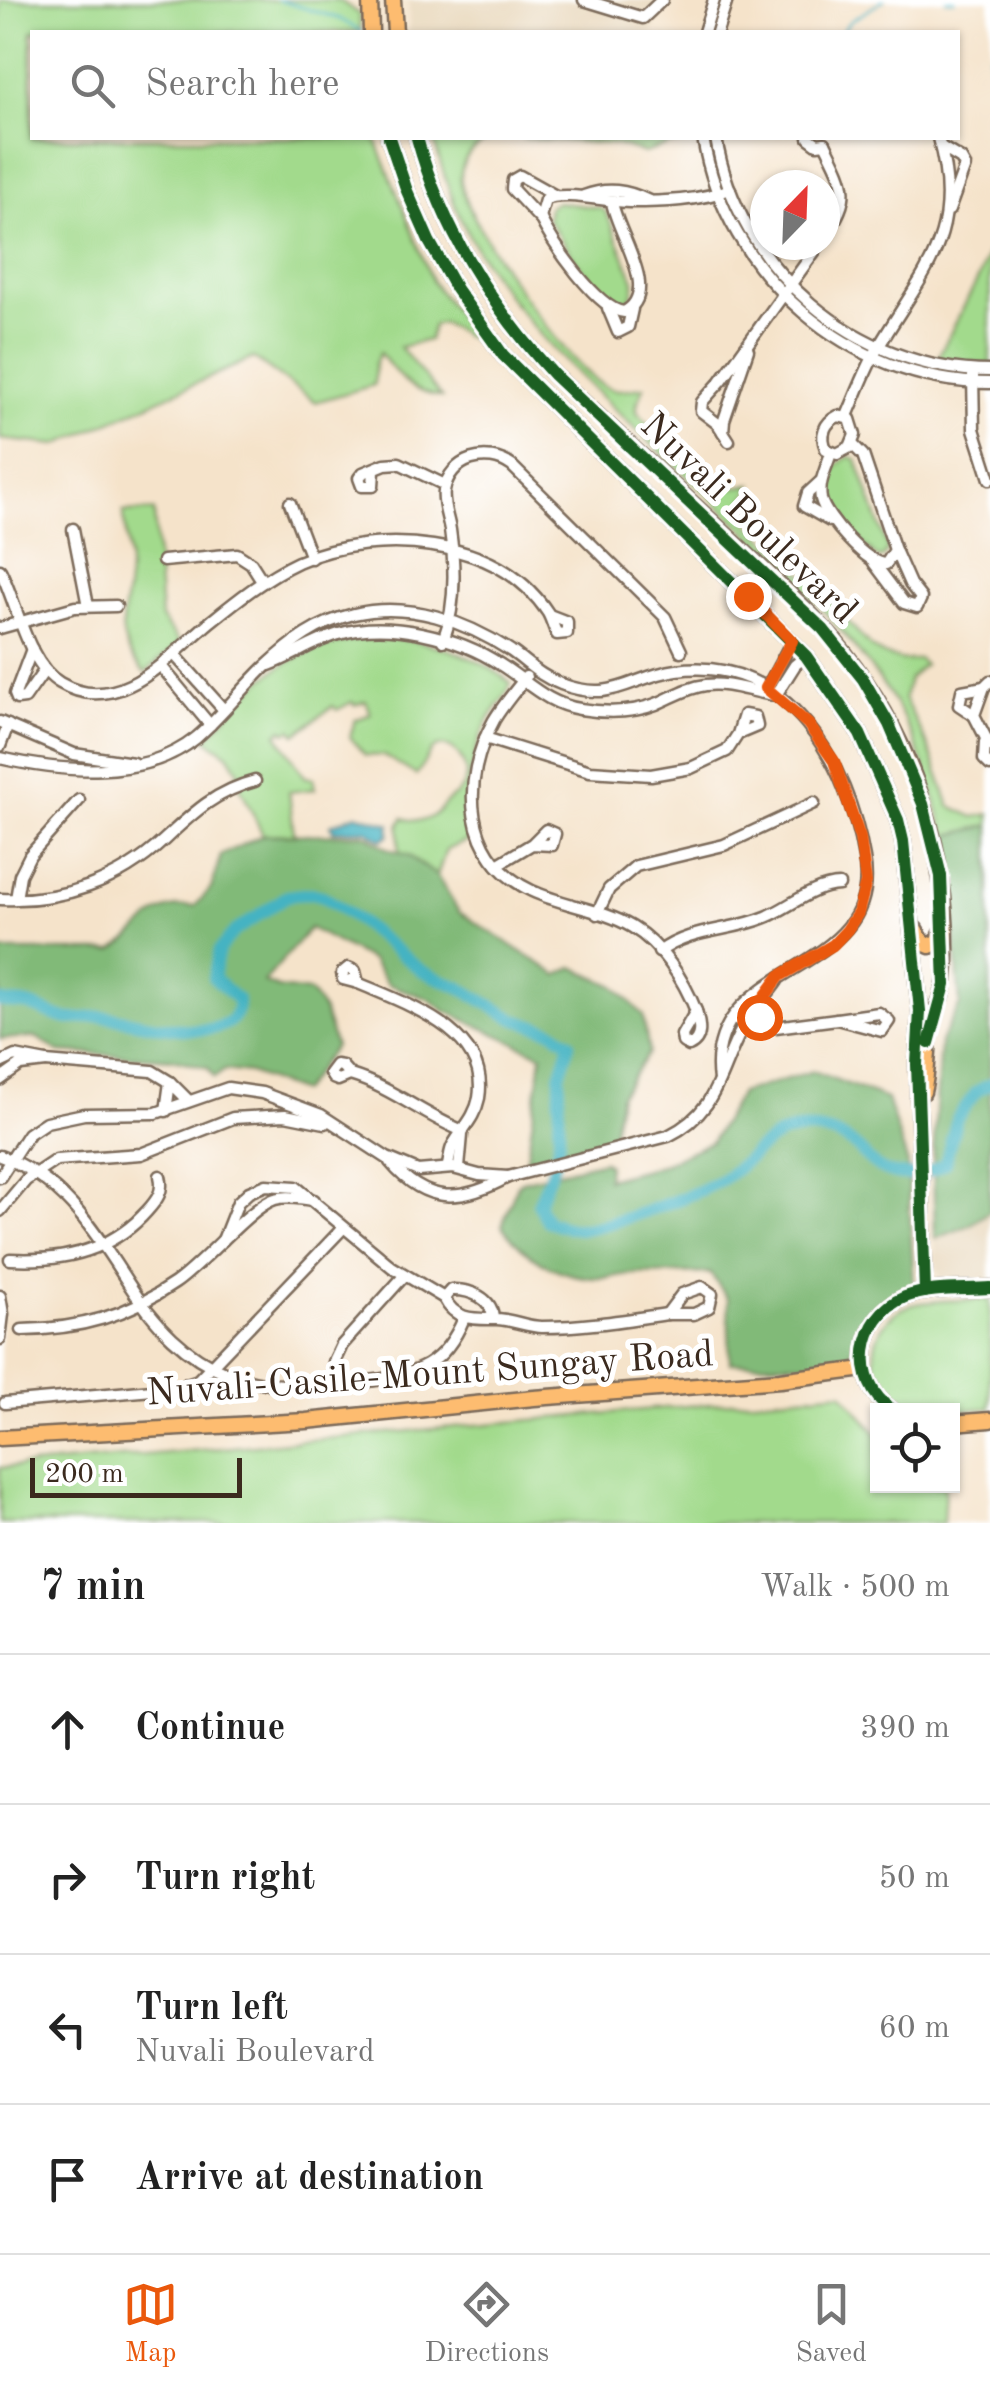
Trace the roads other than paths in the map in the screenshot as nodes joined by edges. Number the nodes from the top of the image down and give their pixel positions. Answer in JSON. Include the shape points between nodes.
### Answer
{"nodes":[{"id":1,"x":370,"y":0,"type":"edge"},
{"id":2,"x":393,"y":0,"type":"edge"},
{"id":3,"x":584,"y":0,"type":"edge"},
{"id":4,"x":662,"y":0,"type":"edge"},
{"id":5,"x":714,"y":0,"type":"edge"},
{"id":6,"x":727,"y":0,"type":"edge"},
{"id":7,"x":370,"y":26,"type":"edge"},
{"id":8,"x":395,"y":30,"type":"edge"},
{"id":9,"x":705,"y":30,"type":"edge"},
{"id":10,"x":719,"y":30,"type":"edge"},
{"id":11,"x":390,"y":140,"type":"edge"},
{"id":12,"x":418,"y":140,"type":"edge"},
{"id":13,"x":705,"y":140,"type":"edge"},
{"id":14,"x":716,"y":140,"type":"edge"},
{"id":15,"x":828,"y":140,"type":"edge"},
{"id":16,"x":939,"y":142,"type":"edge"},
{"id":17,"x":840,"y":170,"type":"edge"},
{"id":18,"x":840,"y":170,"type":"edge"},
{"id":19,"x":724,"y":191,"type":"junction"},
{"id":20,"x":555,"y":195,"type":"junction"},
{"id":21,"x":579,"y":198,"type":"junction"},
{"id":22,"x":612,"y":202,"type":"junction"},
{"id":23,"x":650,"y":202,"type":"junction"},
{"id":24,"x":840,"y":214,"type":"edge"},
{"id":25,"x":946,"y":215,"type":"junction"},
{"id":26,"x":542,"y":222,"type":"junction"},
{"id":27,"x":808,"y":260,"type":"edge"},
{"id":28,"x":787,"y":290,"type":"junction"},
{"id":29,"x":608,"y":307,"type":"junction"},
{"id":30,"x":632,"y":308,"type":"junction"},
{"id":31,"x":876,"y":352,"type":"junction"},
{"id":32,"x":974,"y":370,"type":"junction"},
{"id":33,"x":990,"y":371,"type":"edge"},
{"id":34,"x":733,"y":373,"type":"junction"},
{"id":35,"x":973,"y":383,"type":"junction"},
{"id":36,"x":990,"y":384,"type":"edge"},
{"id":37,"x":846,"y":416,"type":"junction"},
{"id":38,"x":852,"y":444,"type":"junction"},
{"id":39,"x":831,"y":453,"type":"junction"},
{"id":40,"x":374,"y":471,"type":"dead end"},
{"id":41,"x":990,"y":479,"type":"edge"},
{"id":42,"x":821,"y":481,"type":"junction"},
{"id":43,"x":445,"y":485,"type":"junction"},
{"id":44,"x":290,"y":504,"type":"dead end"},
{"id":45,"x":831,"y":521,"type":"junction"},
{"id":46,"x":73,"y":529,"type":"dead end"},
{"id":47,"x":452,"y":549,"type":"junction"},
{"id":48,"x":895,"y":550,"type":"junction"},
{"id":49,"x":311,"y":558,"type":"junction"},
{"id":50,"x":163,"y":561,"type":"dead end"},
{"id":51,"x":874,"y":562,"type":"junction"},
{"id":52,"x":0,"y":570,"type":"edge"},
{"id":53,"x":262,"y":582,"type":"junction"},
{"id":54,"x":88,"y":606,"type":"junction"},
{"id":55,"x":116,"y":606,"type":"dead end"},
{"id":56,"x":549,"y":614,"type":"dead end"},
{"id":57,"x":448,"y":619,"type":"junction"},
{"id":58,"x":22,"y":621,"type":"junction"},
{"id":59,"x":0,"y":628,"type":"edge"},
{"id":60,"x":443,"y":641,"type":"junction"},
{"id":61,"x":792,"y":641,"type":"junction"},
{"id":62,"x":32,"y":648,"type":"junction"},
{"id":63,"x":681,"y":651,"type":"dead end"},
{"id":64,"x":174,"y":654,"type":"junction"},
{"id":65,"x":806,"y":656,"type":"junction"},
{"id":66,"x":268,"y":665,"type":"junction"},
{"id":67,"x":161,"y":666,"type":"junction"},
{"id":68,"x":533,"y":669,"type":"junction"},
{"id":69,"x":44,"y":670,"type":"junction"},
{"id":70,"x":523,"y":682,"type":"junction"},
{"id":71,"x":987,"y":684,"type":"edge"},
{"id":72,"x":769,"y":692,"type":"junction"},
{"id":73,"x":223,"y":709,"type":"junction"},
{"id":74,"x":974,"y":715,"type":"junction"},
{"id":75,"x":4,"y":723,"type":"edge"},
{"id":76,"x":210,"y":725,"type":"junction"},
{"id":77,"x":738,"y":734,"type":"dead end"},
{"id":78,"x":486,"y":738,"type":"junction"},
{"id":79,"x":987,"y":741,"type":"edge"},
{"id":80,"x":0,"y":746,"type":"edge"},
{"id":81,"x":0,"y":758,"type":"edge"},
{"id":82,"x":134,"y":763,"type":"junction"},
{"id":83,"x":990,"y":765,"type":"edge"},
{"id":84,"x":254,"y":781,"type":"dead end"},
{"id":85,"x":79,"y":800,"type":"dead end"},
{"id":86,"x":814,"y":804,"type":"dead end"},
{"id":87,"x":532,"y":844,"type":"dead end"},
{"id":88,"x":496,"y":865,"type":"junction"},
{"id":89,"x":839,"y":885,"type":"dead end"},
{"id":90,"x":0,"y":899,"type":"edge"},
{"id":91,"x":16,"y":900,"type":"junction"},
{"id":92,"x":597,"y":914,"type":"junction"},
{"id":93,"x":913,"y":923,"type":"junction"},
{"id":94,"x":945,"y":928,"type":"junction"},
{"id":95,"x":659,"y":952,"type":"junction"},
{"id":96,"x":358,"y":983,"type":"dead end"},
{"id":97,"x":696,"y":1011,"type":"dead end"},
{"id":98,"x":743,"y":1016,"type":"junction"},
{"id":99,"x":837,"y":1019,"type":"dead end"},
{"id":100,"x":46,"y":1062,"type":"junction"},
{"id":101,"x":0,"y":1063,"type":"edge"},
{"id":102,"x":350,"y":1075,"type":"dead end"},
{"id":103,"x":0,"y":1080,"type":"edge"},
{"id":104,"x":170,"y":1082,"type":"junction"},
{"id":105,"x":190,"y":1101,"type":"junction"},
{"id":106,"x":920,"y":1101,"type":"junction"},
{"id":107,"x":166,"y":1111,"type":"junction"},
{"id":108,"x":340,"y":1127,"type":"junction"},
{"id":109,"x":462,"y":1133,"type":"junction"},
{"id":110,"x":5,"y":1157,"type":"edge"},
{"id":111,"x":387,"y":1158,"type":"junction"},
{"id":112,"x":453,"y":1168,"type":"junction"},
{"id":113,"x":431,"y":1172,"type":"junction"},
{"id":114,"x":35,"y":1173,"type":"junction"},
{"id":115,"x":479,"y":1175,"type":"junction"},
{"id":116,"x":160,"y":1176,"type":"dead end"},
{"id":117,"x":0,"y":1177,"type":"edge"},
{"id":118,"x":508,"y":1177,"type":"junction"},
{"id":119,"x":424,"y":1188,"type":"junction"},
{"id":120,"x":478,"y":1193,"type":"junction"},
{"id":121,"x":314,"y":1200,"type":"junction"},
{"id":122,"x":0,"y":1211,"type":"edge"},
{"id":123,"x":343,"y":1228,"type":"junction"},
{"id":124,"x":105,"y":1244,"type":"junction"},
{"id":125,"x":220,"y":1245,"type":"junction"},
{"id":126,"x":10,"y":1259,"type":"dead end"},
{"id":127,"x":404,"y":1276,"type":"junction"},
{"id":128,"x":990,"y":1288,"type":"edge"},
{"id":129,"x":925,"y":1292,"type":"junction"},
{"id":130,"x":0,"y":1296,"type":"edge"},
{"id":131,"x":444,"y":1298,"type":"junction"},
{"id":132,"x":142,"y":1303,"type":"junction"},
{"id":133,"x":667,"y":1314,"type":"dead end"},
{"id":134,"x":464,"y":1318,"type":"junction"},
{"id":135,"x":494,"y":1319,"type":"junction"},
{"id":136,"x":22,"y":1330,"type":"dead end"},
{"id":137,"x":0,"y":1339,"type":"edge"},
{"id":138,"x":211,"y":1368,"type":"junction"},
{"id":139,"x":864,"y":1369,"type":"junction"},
{"id":140,"x":335,"y":1384,"type":"junction"},
{"id":141,"x":5,"y":1402,"type":"dead end"},
{"id":142,"x":884,"y":1403,"type":"edge"},
{"id":143,"x":990,"y":1420,"type":"edge"},
{"id":144,"x":960,"y":1422,"type":"edge"},
{"id":145,"x":0,"y":1438,"type":"edge"}],
"edges":[{"from":1,"to":7,"type":"main road"},
{"from":2,"to":8,"type":"main road"},
{"from":3,"to":4,"type":"street","via":[[644,18]]},
{"from":5,"to":9,"type":"street"},
{"from":6,"to":10,"type":"street"},
{"from":11,"to":61,"type":"main road","name":"Nuvali Boulevard","via":[[429,241],[503,355]]},
{"from":12,"to":94,"type":"main road","name":"Nuvali Boulevard","via":[[450,232],[524,342],[824,628],[863,679],[924,804]]},
{"from":13,"to":19,"type":"street"},
{"from":14,"to":19,"type":"street"},
{"from":15,"to":17,"type":"street"},
{"from":16,"to":25,"type":"street"},
{"from":16,"to":25,"type":"street","via":[[965,166]]},
{"from":18,"to":24,"type":"street","via":[[846,193]]},
{"from":19,"to":23,"type":"street"},
{"from":19,"to":28,"type":"street"},
{"from":20,"to":21,"type":"street"},
{"from":20,"to":26,"type":"street","via":[[542,206]]},
{"from":20,"to":26,"type":"street","via":[[520,176],[513,180],[512,188]]},
{"from":21,"to":22,"type":"street"},
{"from":21,"to":23,"type":"street","via":[[627,191]]},
{"from":22,"to":23,"type":"street"},
{"from":22,"to":30,"type":"street","via":[[641,280]]},
{"from":25,"to":31,"type":"street","via":[[925,277]]},
{"from":26,"to":29,"type":"street"},
{"from":27,"to":28,"type":"street"},
{"from":28,"to":31,"type":"street"},
{"from":28,"to":34,"type":"street"},
{"from":29,"to":30,"type":"street"},
{"from":29,"to":30,"type":"street","via":[[618,332],[628,328]]},
{"from":31,"to":32,"type":"street"},
{"from":31,"to":35,"type":"street","via":[[922,374]]},
{"from":31,"to":37,"type":"street"},
{"from":32,"to":33,"type":"street"},
{"from":32,"to":35,"type":"street"},
{"from":34,"to":34,"type":"street","via":[[700,408],[726,436]]},
{"from":35,"to":36,"type":"street"},
{"from":35,"to":41,"type":"street","via":[[974,429]]},
{"from":37,"to":38,"type":"street","via":[[855,429]]},
{"from":37,"to":39,"type":"street","via":[[826,425],[823,440]]},
{"from":38,"to":39,"type":"street"},
{"from":38,"to":48,"type":"street","via":[[863,455]]},
{"from":39,"to":42,"type":"street"},
{"from":40,"to":43,"type":"street","via":[[399,463]]},
{"from":42,"to":45,"type":"street"},
{"from":42,"to":45,"type":"street","via":[[804,506]]},
{"from":43,"to":47,"type":"street"},
{"from":43,"to":63,"type":"street","via":[[469,459],[502,459],[665,617]]},
{"from":44,"to":49,"type":"street"},
{"from":45,"to":51,"type":"street"},
{"from":46,"to":54,"type":"street"},
{"from":47,"to":49,"type":"street","via":[[379,544]]},
{"from":47,"to":56,"type":"street","via":[[513,575]]},
{"from":47,"to":57,"type":"street"},
{"from":48,"to":51,"type":"street","via":[[889,562]]},
{"from":48,"to":51,"type":"street","via":[[921,598],[917,607],[904,603]]},
{"from":49,"to":53,"type":"street"},
{"from":50,"to":53,"type":"street","via":[[237,554],[251,562]]},
{"from":52,"to":58,"type":"street"},
{"from":53,"to":64,"type":"street"},
{"from":54,"to":55,"type":"street"},
{"from":54,"to":58,"type":"street"},
{"from":57,"to":60,"type":"street"},
{"from":57,"to":66,"type":"street","via":[[404,611],[356,613],[301,635]]},
{"from":57,"to":68,"type":"street"},
{"from":58,"to":59,"type":"street"},
{"from":58,"to":62,"type":"street"},
{"from":60,"to":66,"type":"street","via":[[390,630],[348,631]]},
{"from":60,"to":70,"type":"street","via":[[492,660]]},
{"from":61,"to":65,"type":"main road","name":"Nuvali Boulevard"},
{"from":61,"to":72,"type":"street"},
{"from":62,"to":69,"type":"street"},
{"from":62,"to":69,"type":"street","via":[[18,699]]},
{"from":64,"to":67,"type":"street"},
{"from":64,"to":73,"type":"street"},
{"from":65,"to":72,"type":"street"},
{"from":65,"to":93,"type":"main road","name":"Nuvali Boulevard","via":[[860,734],[898,820]]},
{"from":66,"to":73,"type":"street"},
{"from":67,"to":69,"type":"street","via":[[104,693],[70,688]]},
{"from":67,"to":76,"type":"street"},
{"from":68,"to":70,"type":"street"},
{"from":68,"to":72,"type":"street","via":[[588,691],[626,688],[694,668],[738,675]]},
{"from":70,"to":72,"type":"street","via":[[560,705],[598,711],[648,707],[702,685]]},
{"from":70,"to":78,"type":"street"},
{"from":71,"to":74,"type":"street"},
{"from":71,"to":74,"type":"street","via":[[958,696],[958,704]]},
{"from":72,"to":98,"type":"street","via":[[808,724],[834,761],[860,838],[866,882],[858,913],[840,938],[780,976]]},
{"from":73,"to":76,"type":"street"},
{"from":74,"to":79,"type":"street"},
{"from":75,"to":80,"type":"street"},
{"from":75,"to":82,"type":"street","via":[[74,754]]},
{"from":76,"to":82,"type":"street","via":[[172,752]]},
{"from":77,"to":78,"type":"street","via":[[726,751],[691,768],[635,776],[590,772]]},
{"from":78,"to":88,"type":"street","via":[[474,781],[474,819]]},
{"from":79,"to":83,"type":"street","via":[[984,759]]},
{"from":81,"to":82,"type":"street","via":[[74,770]]},
{"from":84,"to":91,"type":"street","via":[[212,798],[106,879],[54,897]]},
{"from":85,"to":91,"type":"street","via":[[30,856]]},
{"from":86,"to":92,"type":"street","via":[[724,845],[636,866],[609,889]]},
{"from":87,"to":88,"type":"street"},
{"from":88,"to":92,"type":"street","via":[[530,890]]},
{"from":89,"to":95,"type":"street","via":[[750,923],[688,935]]},
{"from":90,"to":91,"type":"street"},
{"from":92,"to":95,"type":"street","via":[[633,928]]},
{"from":93,"to":94,"type":"main road","via":[[930,946]]},
{"from":93,"to":106,"type":"main road","name":"Nuvali Boulevard"},
{"from":94,"to":106,"type":"main road","name":"Nuvali Boulevard","via":[[945,984]]},
{"from":95,"to":97,"type":"street"},
{"from":96,"to":109,"type":"street","via":[[426,1014],[470,1052],[479,1096]]},
{"from":98,"to":99,"type":"street","via":[[779,1027]]},
{"from":98,"to":118,"type":"street","via":[[706,1109],[677,1132]]},
{"from":100,"to":101,"type":"street","via":[[15,1056]]},
{"from":100,"to":103,"type":"street","via":[[21,1065]]},
{"from":100,"to":104,"type":"street","via":[[152,1071]]},
{"from":102,"to":109,"type":"street"},
{"from":104,"to":105,"type":"street"},
{"from":104,"to":107,"type":"street"},
{"from":105,"to":107,"type":"street"},
{"from":105,"to":108,"type":"street","via":[[216,1090],[247,1089]]},
{"from":106,"to":129,"type":"main road","name":"Nuvali Boulevard"},
{"from":107,"to":110,"type":"street","via":[[58,1118]]},
{"from":108,"to":111,"type":"street"},
{"from":108,"to":114,"type":"street","via":[[302,1116],[233,1118],[141,1154],[68,1158]]},
{"from":109,"to":112,"type":"street","via":[[453,1144]]},
{"from":110,"to":114,"type":"street"},
{"from":110,"to":117,"type":"street"},
{"from":111,"to":113,"type":"street"},
{"from":111,"to":119,"type":"street"},
{"from":112,"to":113,"type":"street"},
{"from":112,"to":115,"type":"street"},
{"from":113,"to":119,"type":"street","via":[[422,1180]]},
{"from":114,"to":122,"type":"street"},
{"from":114,"to":124,"type":"street","via":[[72,1203]]},
{"from":115,"to":118,"type":"street"},
{"from":115,"to":120,"type":"street"},
{"from":116,"to":124,"type":"street","via":[[154,1203]]},
{"from":118,"to":120,"type":"street"},
{"from":119,"to":120,"type":"street","via":[[450,1197]]},
{"from":121,"to":123,"type":"street"},
{"from":121,"to":125,"type":"street","via":[[265,1203]]},
{"from":121,"to":125,"type":"street","via":[[288,1185],[257,1187],[238,1202]]},
{"from":123,"to":127,"type":"street"},
{"from":123,"to":138,"type":"street"},
{"from":124,"to":126,"type":"street","via":[[64,1257]]},
{"from":124,"to":132,"type":"street"},
{"from":125,"to":132,"type":"street"},
{"from":127,"to":131,"type":"street"},
{"from":127,"to":140,"type":"street","via":[[342,1345]]},
{"from":128,"to":129,"type":"main road"},
{"from":129,"to":139,"type":"main road","via":[[878,1317]]},
{"from":130,"to":137,"type":"street"},
{"from":131,"to":134,"type":"street"},
{"from":131,"to":135,"type":"street","via":[[451,1290],[472,1292],[487,1302]]},
{"from":132,"to":136,"type":"street","via":[[92,1324]]},
{"from":132,"to":138,"type":"street"},
{"from":133,"to":135,"type":"street","via":[[547,1327]]},
{"from":134,"to":135,"type":"street"},
{"from":134,"to":140,"type":"street","via":[[447,1349],[426,1367]]},
{"from":138,"to":140,"type":"street","via":[[251,1383]]},
{"from":138,"to":141,"type":"street","via":[[176,1388]]},
{"from":139,"to":142,"type":"main road"},
{"from":139,"to":145,"type":"main road","name":"Nuvali-Casile-Mount Sungay Road","via":[[325,1420]]},
{"from":143,"to":144,"type":"main road"}]}
